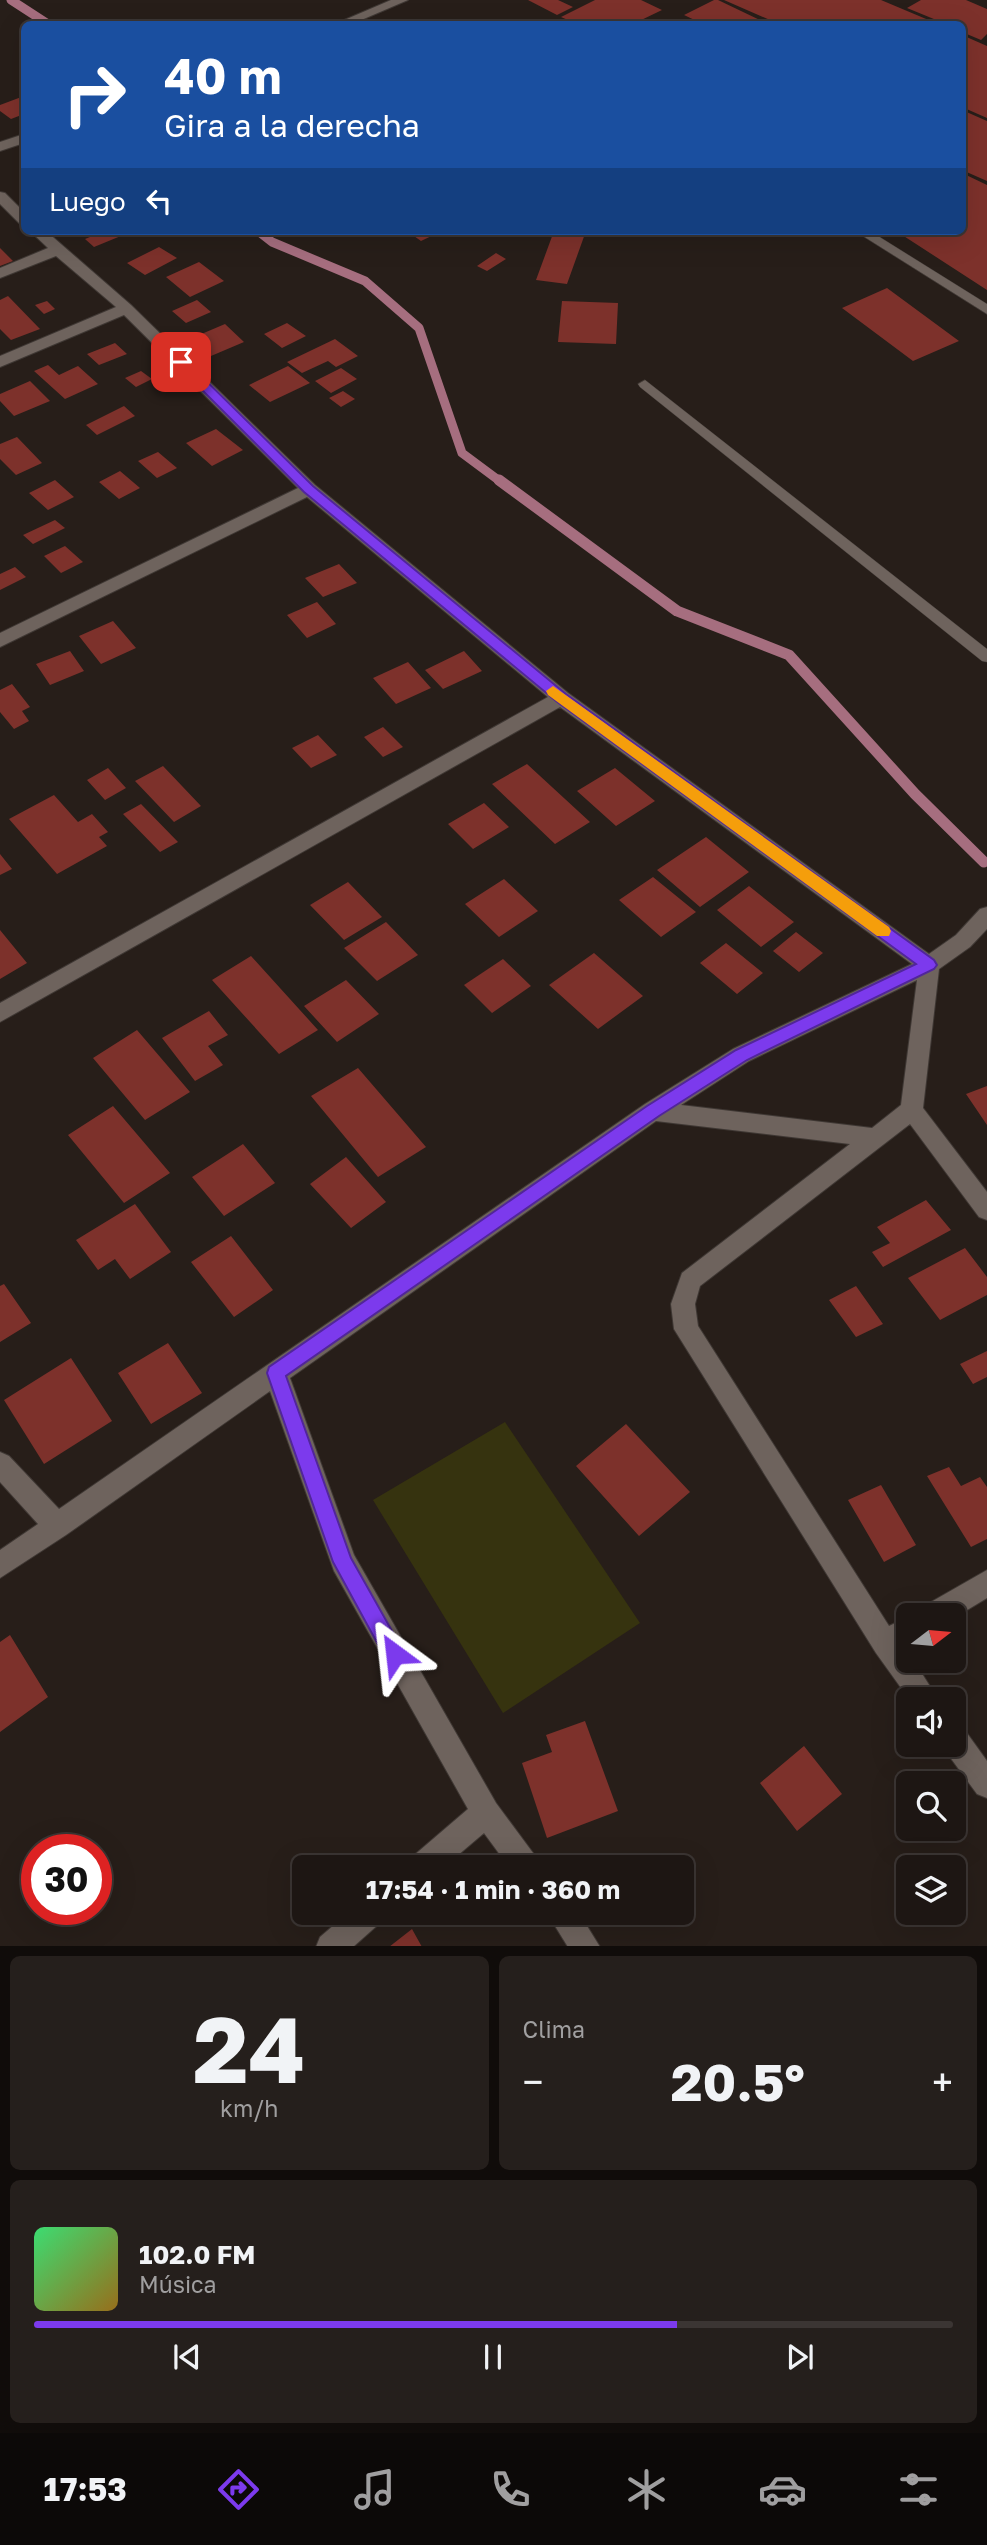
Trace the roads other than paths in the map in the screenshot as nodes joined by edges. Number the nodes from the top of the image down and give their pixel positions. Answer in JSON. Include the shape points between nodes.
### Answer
{"nodes":[{"id":1,"x":402,"y":0,"type":"edge"},
{"id":2,"x":350,"y":21,"type":"edge"},
{"id":3,"x":21,"y":139,"type":"edge"},
{"id":4,"x":0,"y":147,"type":"edge"},
{"id":5,"x":0,"y":196,"type":"edge"},
{"id":6,"x":21,"y":217,"type":"edge"},
{"id":7,"x":41,"y":235,"type":"edge"},
{"id":8,"x":867,"y":235,"type":"edge"},
{"id":9,"x":57,"y":250,"type":"junction"},
{"id":10,"x":0,"y":273,"type":"edge"},
{"id":11,"x":126,"y":308,"type":"junction"},
{"id":12,"x":987,"y":310,"type":"edge"},
{"id":13,"x":0,"y":362,"type":"edge"},
{"id":14,"x":645,"y":384,"type":"dead end"},
{"id":15,"x":309,"y":489,"type":"junction"},
{"id":16,"x":0,"y":641,"type":"edge"},
{"id":17,"x":987,"y":657,"type":"edge"},
{"id":18,"x":561,"y":698,"type":"junction"},
{"id":19,"x":987,"y":915,"type":"edge"},
{"id":20,"x":929,"y":965,"type":"junction"},
{"id":21,"x":0,"y":1013,"type":"edge"},
{"id":22,"x":912,"y":1110,"type":"junction"},
{"id":23,"x":653,"y":1111,"type":"junction"},
{"id":24,"x":875,"y":1138,"type":"junction"},
{"id":25,"x":987,"y":1210,"type":"edge"},
{"id":26,"x":276,"y":1373,"type":"junction"},
{"id":27,"x":0,"y":1464,"type":"edge"},
{"id":28,"x":57,"y":1526,"type":"junction"},
{"id":29,"x":0,"y":1565,"type":"edge"},
{"id":30,"x":987,"y":1583,"type":"edge"},
{"id":31,"x":953,"y":1603,"type":"edge"},
{"id":32,"x":896,"y":1637,"type":"edge"},
{"id":33,"x":884,"y":1644,"type":"junction"},
{"id":34,"x":916,"y":1687,"type":"edge"},
{"id":35,"x":966,"y":1755,"type":"edge"},
{"id":36,"x":987,"y":1784,"type":"edge"},
{"id":37,"x":485,"y":1813,"type":"junction"},
{"id":38,"x":436,"y":1855,"type":"edge"},
{"id":39,"x":517,"y":1855,"type":"edge"},
{"id":40,"x":356,"y":1925,"type":"edge"},
{"id":41,"x":570,"y":1925,"type":"edge"},
{"id":42,"x":331,"y":1946,"type":"edge"},
{"id":43,"x":585,"y":1946,"type":"edge"}],
"edges":[{"from":1,"to":2,"type":"street"},
{"from":3,"to":4,"type":"street"},
{"from":5,"to":6,"type":"street"},
{"from":7,"to":9,"type":"street"},
{"from":8,"to":12,"type":"lane"},
{"from":9,"to":10,"type":"street"},
{"from":9,"to":11,"type":"street"},
{"from":11,"to":13,"type":"street"},
{"from":11,"to":15,"type":"street"},
{"from":14,"to":17,"type":"lane"},
{"from":15,"to":16,"type":"street"},
{"from":15,"to":18,"type":"street"},
{"from":18,"to":20,"type":"street"},
{"from":18,"to":21,"type":"street"},
{"from":19,"to":20,"type":"street","via":[[964,941]]},
{"from":20,"to":22,"type":"street"},
{"from":20,"to":23,"type":"street","via":[[741,1055]]},
{"from":22,"to":24,"type":"street"},
{"from":22,"to":25,"type":"street"},
{"from":23,"to":24,"type":"street"},
{"from":23,"to":26,"type":"street"},
{"from":24,"to":33,"type":"street","via":[[690,1280],[683,1304],[686,1329]]},
{"from":26,"to":28,"type":"street"},
{"from":26,"to":37,"type":"street","via":[[343,1562]]},
{"from":27,"to":28,"type":"street"},
{"from":28,"to":29,"type":"street"},
{"from":30,"to":31,"type":"street"},
{"from":32,"to":33,"type":"street"},
{"from":33,"to":34,"type":"street"},
{"from":35,"to":36,"type":"street"},
{"from":37,"to":38,"type":"street"},
{"from":37,"to":39,"type":"street"},
{"from":40,"to":42,"type":"street"},
{"from":41,"to":43,"type":"street"}]}
